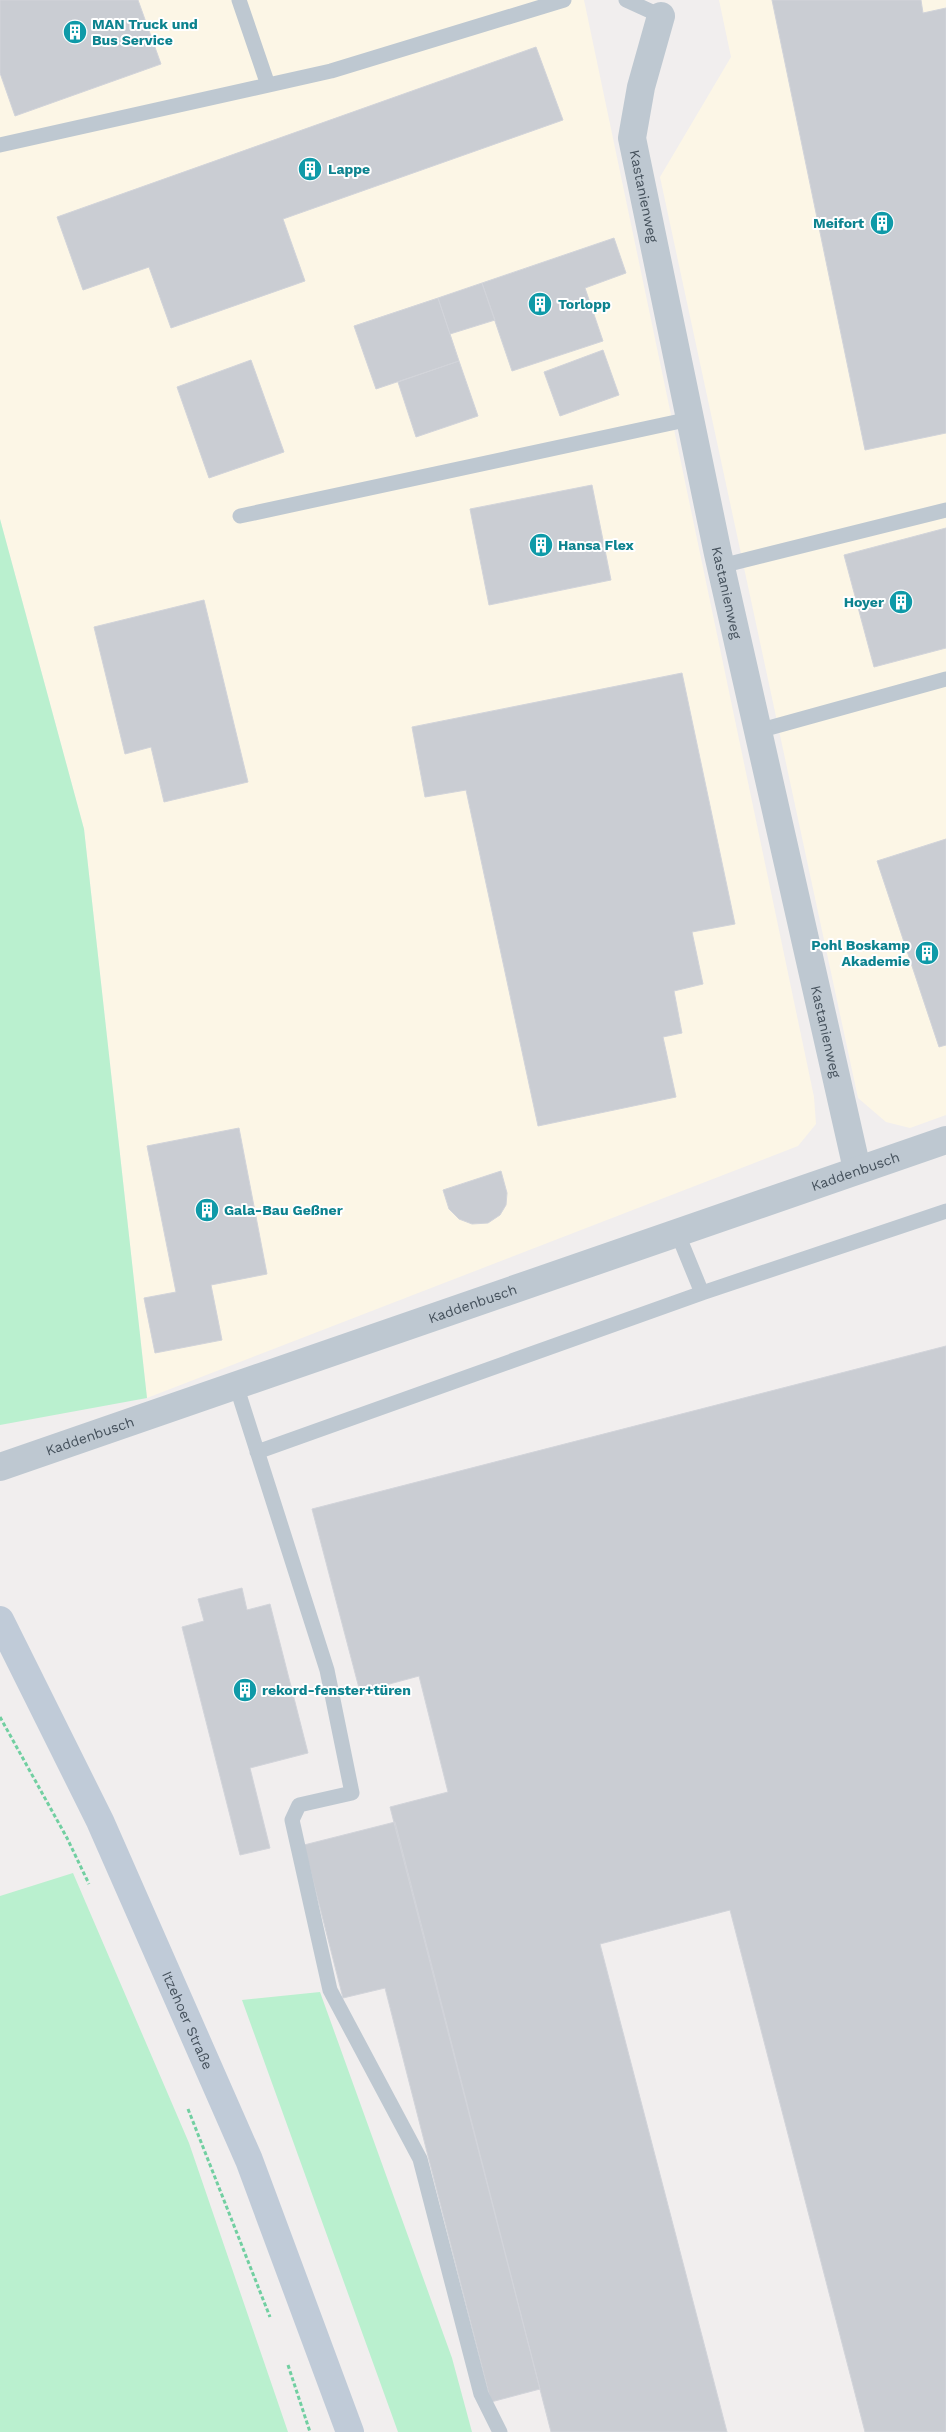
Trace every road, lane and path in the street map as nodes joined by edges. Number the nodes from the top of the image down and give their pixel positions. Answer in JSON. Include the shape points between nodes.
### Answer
{"nodes":[{"id":1,"x":239,"y":0,"type":"edge"},
{"id":2,"x":564,"y":0,"type":"edge"},
{"id":3,"x":626,"y":0,"type":"edge"},
{"id":4,"x":661,"y":16,"type":"joint"},
{"id":5,"x":268,"y":85,"type":"junction"},
{"id":6,"x":0,"y":145,"type":"edge"},
{"id":7,"x":690,"y":418,"type":"junction"},
{"id":8,"x":946,"y":510,"type":"edge"},
{"id":9,"x":240,"y":516,"type":"dead end"},
{"id":10,"x":720,"y":566,"type":"junction"},
{"id":11,"x":946,"y":679,"type":"edge"},
{"id":12,"x":758,"y":731,"type":"junction"},
{"id":13,"x":946,"y":1140,"type":"edge"},
{"id":14,"x":857,"y":1169,"type":"junction"},
{"id":15,"x":946,"y":1212,"type":"edge"},
{"id":16,"x":678,"y":1232,"type":"junction"},
{"id":17,"x":702,"y":1293,"type":"junction"},
{"id":18,"x":236,"y":1385,"type":"junction"},
{"id":19,"x":257,"y":1452,"type":"junction"},
{"id":20,"x":0,"y":1467,"type":"edge"},
{"id":21,"x":0,"y":1620,"type":"edge"},
{"id":22,"x":0,"y":1717,"type":"edge"},
{"id":23,"x":93,"y":1891,"type":"dead end"},
{"id":24,"x":188,"y":2108,"type":"dead end"},
{"id":25,"x":271,"y":2319,"type":"dead end"},
{"id":26,"x":285,"y":2356,"type":"dead end"},
{"id":27,"x":310,"y":2432,"type":"edge"},
{"id":28,"x":350,"y":2432,"type":"edge"},
{"id":29,"x":500,"y":2432,"type":"edge"}],
"edges":[{"from":1,"to":5,"type":"lane"},
{"from":2,"to":5,"type":"lane","via":[[331,71]]},
{"from":3,"to":4,"type":"lane"},
{"from":4,"to":7,"type":"street","name":"Kastanienweg","via":[[641,87],[632,138]]},
{"from":5,"to":6,"type":"lane"},
{"from":7,"to":9,"type":"lane"},
{"from":7,"to":10,"type":"street","name":"Kastanienweg"},
{"from":8,"to":10,"type":"lane"},
{"from":10,"to":12,"type":"street","name":"Kastanienweg"},
{"from":11,"to":12,"type":"lane"},
{"from":12,"to":14,"type":"street","name":"Kastanienweg"},
{"from":13,"to":14,"type":"street","name":"Kaddenbusch"},
{"from":14,"to":16,"type":"street","name":"Kaddenbusch"},
{"from":15,"to":17,"type":"lane"},
{"from":16,"to":17,"type":"lane"},
{"from":16,"to":18,"type":"street","name":"Kaddenbusch"},
{"from":17,"to":19,"type":"lane"},
{"from":18,"to":19,"type":"lane"},
{"from":18,"to":20,"type":"street","name":"Kaddenbusch"},
{"from":19,"to":29,"type":"lane","via":[[327,1670],[352,1793],[299,1805],[292,1820],[330,1990],[420,2159],[481,2394]]},
{"from":21,"to":28,"type":"main road","name":"Itzehoer Straße","via":[[100,1821],[248,2160]]},
{"from":22,"to":23,"type":"path"},
{"from":24,"to":25,"type":"path"},
{"from":26,"to":27,"type":"path"}]}
